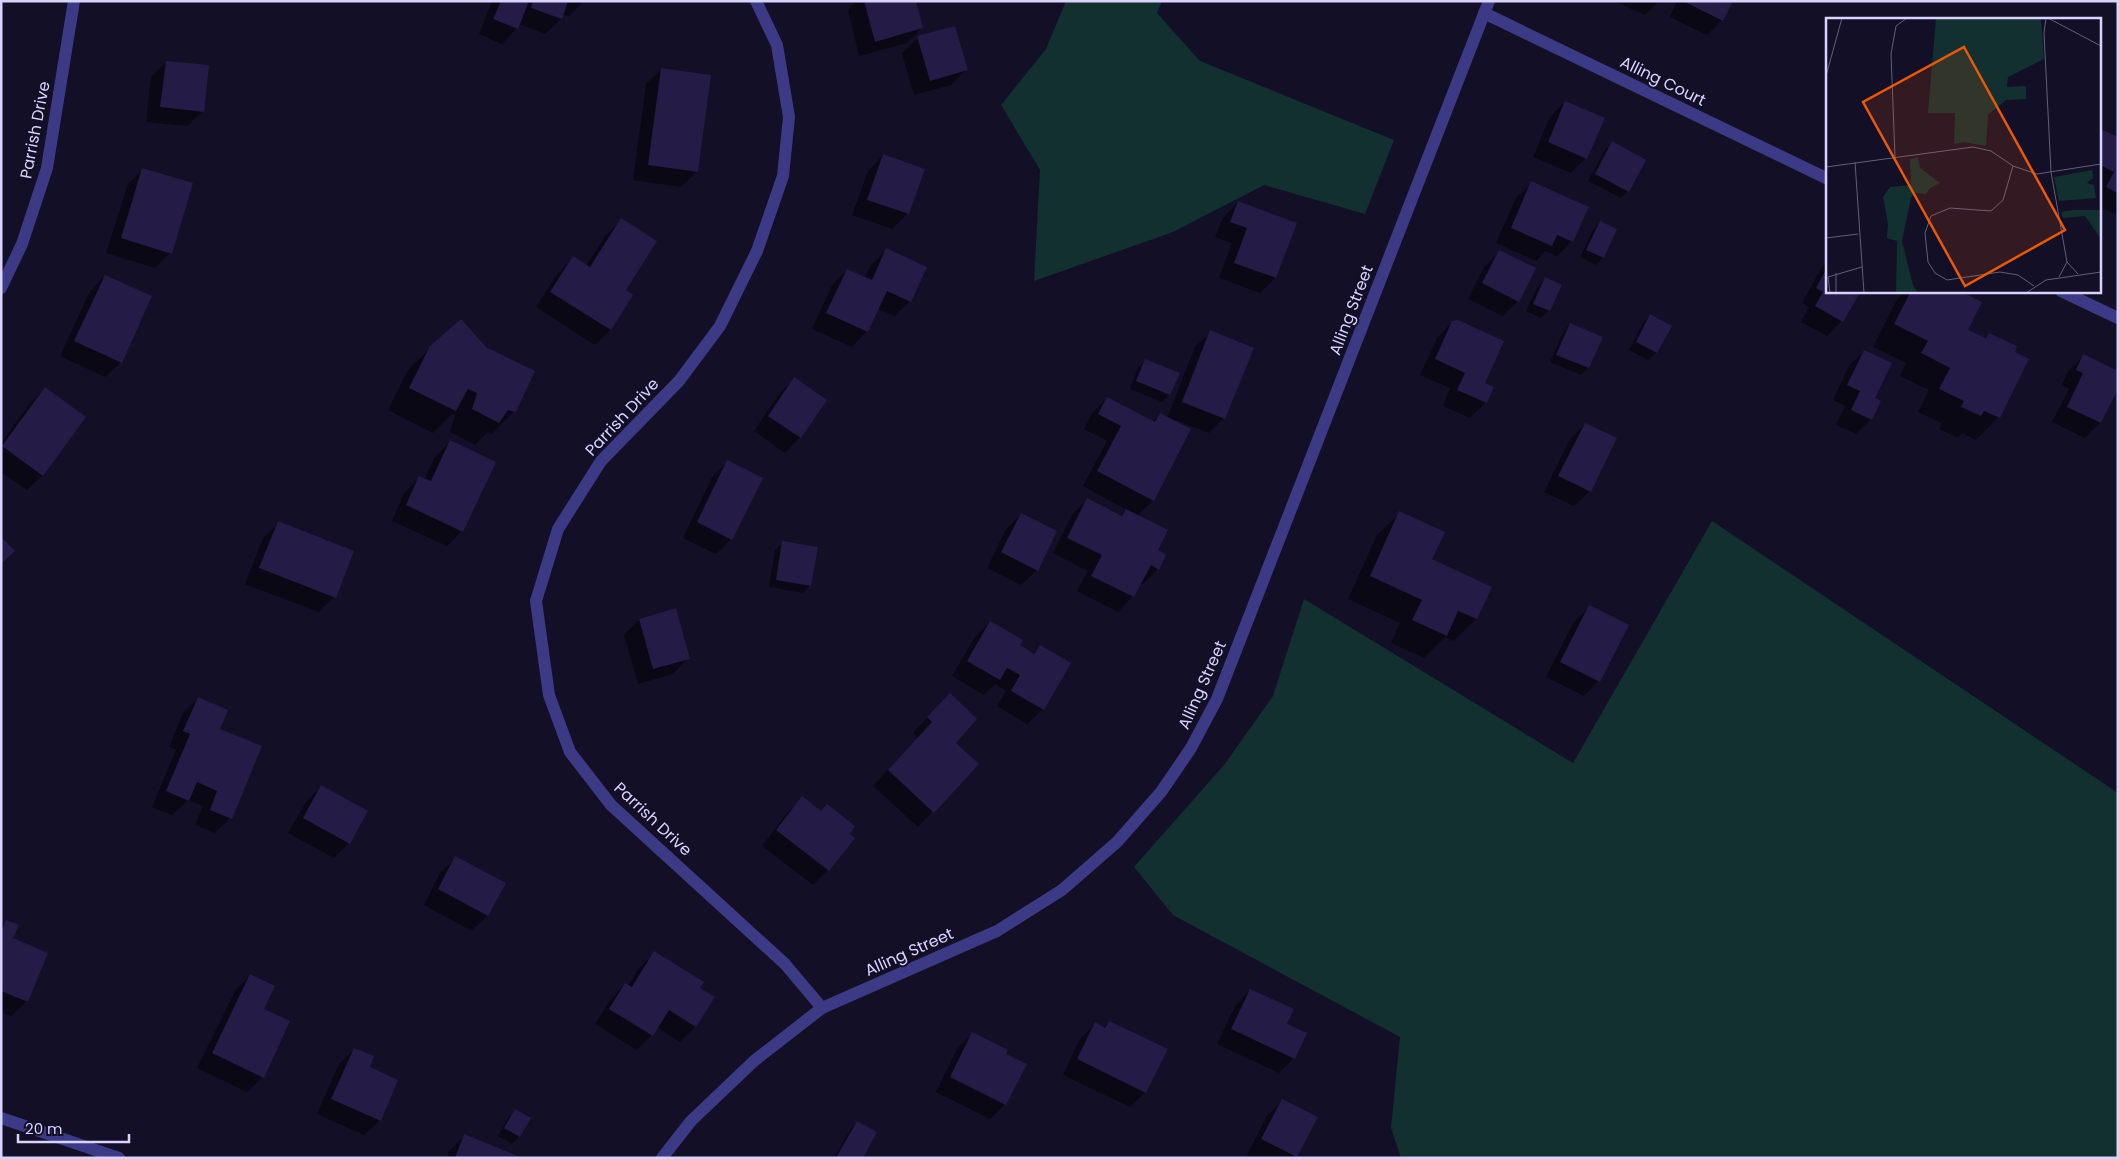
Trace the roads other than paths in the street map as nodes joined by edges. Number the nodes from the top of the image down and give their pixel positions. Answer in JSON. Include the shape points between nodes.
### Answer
{"nodes":[{"id":1,"x":74,"y":1,"type":"edge"},
{"id":2,"x":756,"y":1,"type":"edge"},
{"id":3,"x":1486,"y":7,"type":"edge"},
{"id":4,"x":1826,"y":178,"type":"edge"},
{"id":5,"x":1,"y":288,"type":"edge"},
{"id":6,"x":2063,"y":292,"type":"edge"},
{"id":7,"x":2118,"y":318,"type":"edge"},
{"id":8,"x":822,"y":1008,"type":"junction"},
{"id":9,"x":1,"y":1118,"type":"edge"},
{"id":10,"x":119,"y":1158,"type":"edge"},
{"id":11,"x":662,"y":1158,"type":"edge"}],
"edges":[{"from":1,"to":5,"type":"street","name":"Parrish Drive","via":[[47,168],[22,244]]},
{"from":2,"to":8,"type":"street","name":"Parrish Drive","via":[[777,45],[789,117],[783,176],[757,251],[720,326],[679,381],[601,461],[558,529],[536,601],[549,695],[570,752],[611,805],[785,964]]},
{"from":3,"to":4,"type":"street","name":"Alling Court"},
{"from":3,"to":8,"type":"street","name":"Alling Street","via":[[1217,699],[1191,748],[1161,792],[1117,842],[1062,890],[997,931]]},
{"from":6,"to":7,"type":"street"},
{"from":8,"to":11,"type":"street","name":"Alling Street","via":[[754,1061],[691,1120]]},
{"from":9,"to":10,"type":"street"}]}
